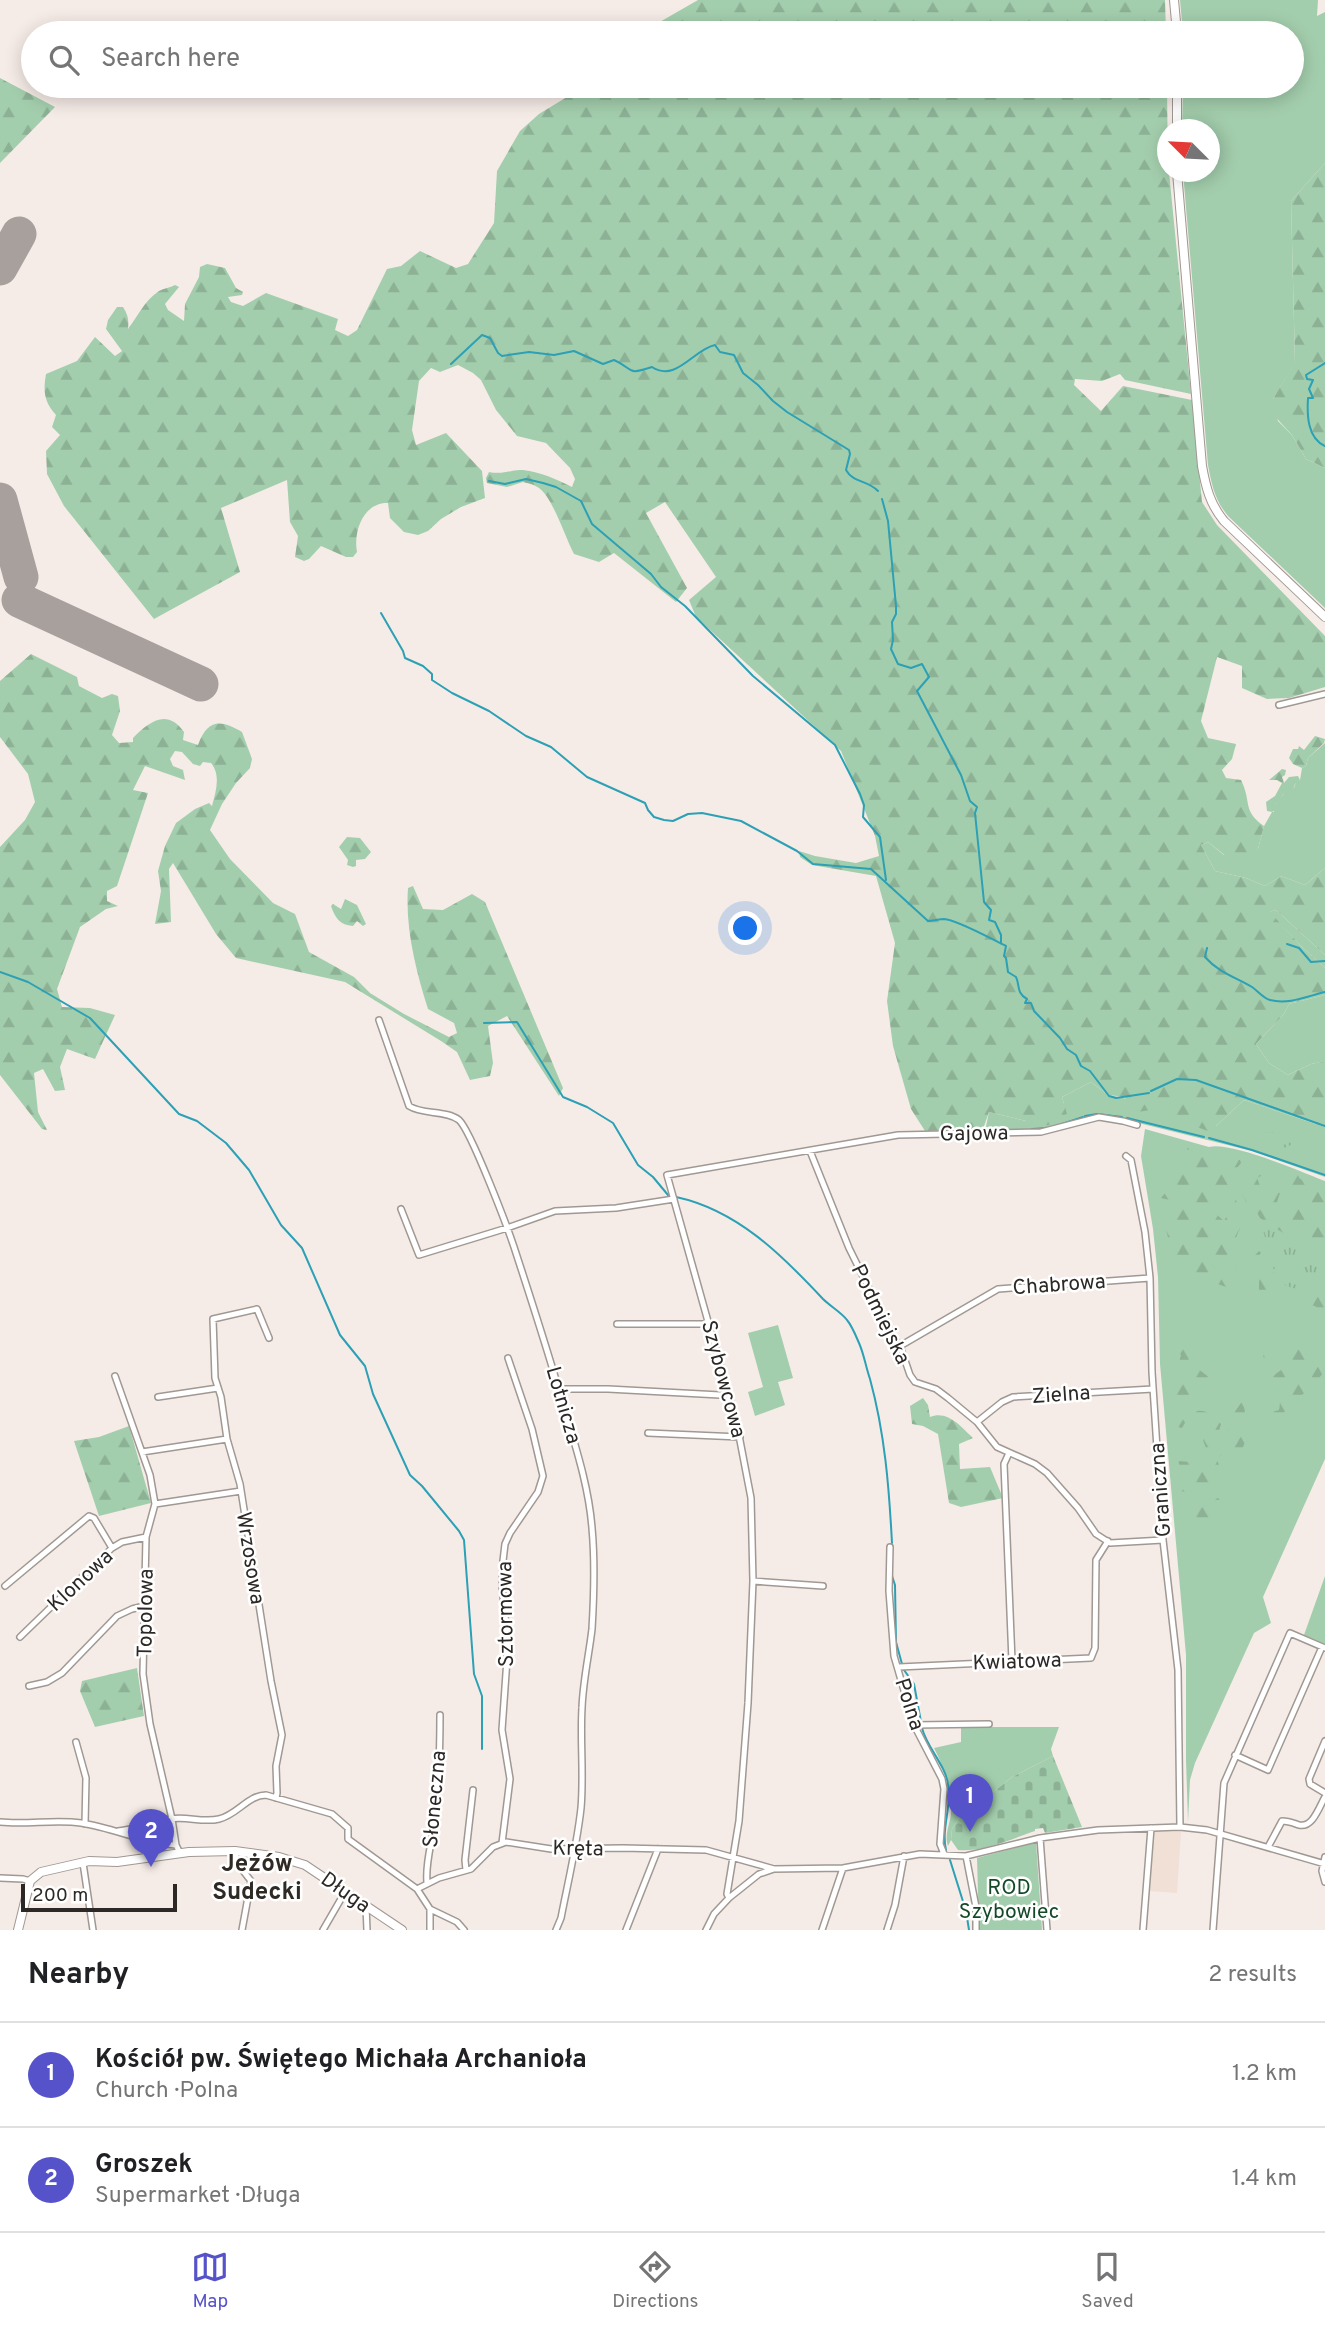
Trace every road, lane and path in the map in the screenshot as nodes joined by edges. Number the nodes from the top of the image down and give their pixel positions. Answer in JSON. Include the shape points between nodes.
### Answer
{"nodes":[{"id":1,"x":1174,"y":0,"type":"edge"},
{"id":2,"x":1176,"y":21,"type":"edge"},
{"id":3,"x":1177,"y":98,"type":"edge"},
{"id":4,"x":1177,"y":119,"type":"edge"},
{"id":5,"x":1178,"y":182,"type":"edge"},
{"id":6,"x":1325,"y":617,"type":"edge"},
{"id":7,"x":1325,"y":694,"type":"edge"},
{"id":8,"x":1279,"y":705,"type":"dead end"},
{"id":9,"x":379,"y":1020,"type":"dead end"},
{"id":10,"x":1137,"y":1125,"type":"dead end"},
{"id":11,"x":810,"y":1151,"type":"junction"},
{"id":12,"x":1126,"y":1156,"type":"dead end"},
{"id":13,"x":674,"y":1199,"type":"junction"},
{"id":14,"x":401,"y":1209,"type":"dead end"},
{"id":15,"x":507,"y":1228,"type":"junction"},
{"id":16,"x":1150,"y":1278,"type":"junction"},
{"id":17,"x":617,"y":1324,"type":"dead end"},
{"id":18,"x":709,"y":1324,"type":"junction"},
{"id":19,"x":269,"y":1338,"type":"dead end"},
{"id":20,"x":900,"y":1346,"type":"junction"},
{"id":21,"x":508,"y":1359,"type":"dead end"},
{"id":22,"x":115,"y":1376,"type":"dead end"},
{"id":23,"x":218,"y":1388,"type":"junction"},
{"id":24,"x":559,"y":1389,"type":"junction"},
{"id":25,"x":1153,"y":1389,"type":"junction"},
{"id":26,"x":729,"y":1394,"type":"junction"},
{"id":27,"x":158,"y":1397,"type":"dead end"},
{"id":28,"x":977,"y":1422,"type":"junction"},
{"id":29,"x":648,"y":1433,"type":"dead end"},
{"id":30,"x":740,"y":1437,"type":"junction"},
{"id":31,"x":227,"y":1439,"type":"junction"},
{"id":32,"x":142,"y":1452,"type":"junction"},
{"id":33,"x":1009,"y":1453,"type":"junction"},
{"id":34,"x":241,"y":1491,"type":"junction"},
{"id":35,"x":155,"y":1504,"type":"junction"},
{"id":36,"x":146,"y":1537,"type":"junction"},
{"id":37,"x":1163,"y":1540,"type":"junction"},
{"id":38,"x":1108,"y":1541,"type":"junction"},
{"id":39,"x":113,"y":1548,"type":"junction"},
{"id":40,"x":890,"y":1548,"type":"dead end"},
{"id":41,"x":753,"y":1581,"type":"junction"},
{"id":42,"x":5,"y":1586,"type":"dead end"},
{"id":43,"x":823,"y":1586,"type":"dead end"},
{"id":44,"x":144,"y":1606,"type":"junction"},
{"id":45,"x":20,"y":1637,"type":"dead end"},
{"id":46,"x":1323,"y":1647,"type":"edge"},
{"id":47,"x":1012,"y":1661,"type":"junction"},
{"id":48,"x":899,"y":1668,"type":"junction"},
{"id":49,"x":29,"y":1686,"type":"dead end"},
{"id":50,"x":440,"y":1715,"type":"dead end"},
{"id":51,"x":989,"y":1724,"type":"dead end"},
{"id":52,"x":914,"y":1725,"type":"junction"},
{"id":53,"x":1325,"y":1741,"type":"edge"},
{"id":54,"x":76,"y":1742,"type":"dead end"},
{"id":55,"x":1235,"y":1755,"type":"junction"},
{"id":56,"x":473,"y":1790,"type":"dead end"},
{"id":57,"x":1325,"y":1795,"type":"edge"},
{"id":58,"x":276,"y":1798,"type":"junction"},
{"id":59,"x":172,"y":1819,"type":"junction"},
{"id":60,"x":0,"y":1822,"type":"edge"},
{"id":61,"x":85,"y":1824,"type":"junction"},
{"id":62,"x":1180,"y":1827,"type":"junction"},
{"id":63,"x":1151,"y":1828,"type":"junction"},
{"id":64,"x":118,"y":1831,"type":"junction"},
{"id":65,"x":1220,"y":1834,"type":"junction"},
{"id":66,"x":1040,"y":1838,"type":"junction"},
{"id":67,"x":502,"y":1843,"type":"junction"},
{"id":68,"x":1268,"y":1847,"type":"junction"},
{"id":69,"x":178,"y":1849,"type":"junction"},
{"id":70,"x":574,"y":1849,"type":"junction"},
{"id":71,"x":658,"y":1849,"type":"junction"},
{"id":72,"x":235,"y":1852,"type":"junction"},
{"id":73,"x":944,"y":1854,"type":"junction"},
{"id":74,"x":733,"y":1856,"type":"junction"},
{"id":75,"x":904,"y":1856,"type":"junction"},
{"id":76,"x":966,"y":1856,"type":"junction"},
{"id":77,"x":1324,"y":1861,"type":"edge"},
{"id":78,"x":83,"y":1863,"type":"junction"},
{"id":79,"x":843,"y":1868,"type":"junction"},
{"id":80,"x":774,"y":1869,"type":"junction"},
{"id":81,"x":466,"y":1870,"type":"junction"},
{"id":82,"x":0,"y":1878,"type":"edge"},
{"id":83,"x":30,"y":1881,"type":"junction"},
{"id":84,"x":427,"y":1882,"type":"junction"},
{"id":85,"x":1325,"y":1882,"type":"edge"},
{"id":86,"x":417,"y":1889,"type":"junction"},
{"id":87,"x":345,"y":1892,"type":"junction"},
{"id":88,"x":729,"y":1898,"type":"junction"},
{"id":89,"x":366,"y":1906,"type":"junction"},
{"id":90,"x":430,"y":1909,"type":"junction"},
{"id":91,"x":430,"y":1926,"type":"edge"},
{"id":92,"x":18,"y":1930,"type":"edge"},
{"id":93,"x":93,"y":1930,"type":"edge"},
{"id":94,"x":243,"y":1930,"type":"edge"},
{"id":95,"x":323,"y":1930,"type":"edge"},
{"id":96,"x":368,"y":1930,"type":"edge"},
{"id":97,"x":402,"y":1930,"type":"edge"},
{"id":98,"x":464,"y":1930,"type":"edge"},
{"id":99,"x":556,"y":1930,"type":"edge"},
{"id":100,"x":626,"y":1930,"type":"edge"},
{"id":101,"x":706,"y":1930,"type":"edge"},
{"id":102,"x":822,"y":1930,"type":"edge"},
{"id":103,"x":887,"y":1930,"type":"edge"},
{"id":104,"x":976,"y":1930,"type":"edge"},
{"id":105,"x":1047,"y":1930,"type":"edge"},
{"id":106,"x":1143,"y":1930,"type":"edge"},
{"id":107,"x":1213,"y":1930,"type":"edge"}],
"edges":[{"from":1,"to":2,"type":"main road"},
{"from":3,"to":4,"type":"main road"},
{"from":5,"to":6,"type":"main road","via":[[1208,494],[1224,521]]},
{"from":7,"to":8,"type":"street"},
{"from":9,"to":15,"type":"street","name":"Lotnicza","via":[[409,1107],[461,1121]]},
{"from":10,"to":11,"type":"street","name":"Gajowa","via":[[1099,1117],[1041,1132],[905,1134]]},
{"from":11,"to":13,"type":"street","name":"Szybowcowa","via":[[667,1175]]},
{"from":11,"to":20,"type":"street","name":"Podmiejska","via":[[849,1248]]},
{"from":12,"to":16,"type":"street","name":"Graniczna","via":[[1131,1160],[1141,1209]]},
{"from":13,"to":15,"type":"street","via":[[555,1211]]},
{"from":13,"to":18,"type":"street","name":"Szybowcowa"},
{"from":14,"to":15,"type":"street","via":[[419,1255]]},
{"from":15,"to":24,"type":"street","name":"Lotnicza"},
{"from":16,"to":20,"type":"street","name":"Chabrowa","via":[[998,1289]]},
{"from":16,"to":25,"type":"street","name":"Graniczna"},
{"from":17,"to":18,"type":"street"},
{"from":18,"to":26,"type":"street","name":"Szybowcowa"},
{"from":19,"to":23,"type":"street","name":"Wrzosowa","via":[[257,1308],[213,1319]]},
{"from":20,"to":28,"type":"street","name":"Podmiejska","via":[[915,1382],[936,1390]]},
{"from":21,"to":67,"type":"street","name":"Sztormowa","via":[[543,1476],[538,1492],[510,1532],[504,1553],[508,1645],[502,1730],[510,1779]]},
{"from":22,"to":32,"type":"street","name":"Topolowa"},
{"from":23,"to":27,"type":"street"},
{"from":23,"to":31,"type":"street","name":"Wrzosowa"},
{"from":24,"to":26,"type":"street"},
{"from":24,"to":70,"type":"street","name":"Lotnicza","via":[[581,1465],[592,1529],[592,1630],[584,1671],[581,1809]]},
{"from":25,"to":28,"type":"street","name":"Zielna","via":[[1013,1397]]},
{"from":25,"to":37,"type":"street","name":"Graniczna"},
{"from":26,"to":30,"type":"street","name":"Szybowcowa"},
{"from":28,"to":33,"type":"street","name":"Podmiejska","via":[[997,1447]]},
{"from":29,"to":30,"type":"street"},
{"from":30,"to":41,"type":"street","name":"Szybowcowa","via":[[751,1498]]},
{"from":31,"to":32,"type":"street"},
{"from":31,"to":34,"type":"street","name":"Wrzosowa"},
{"from":32,"to":35,"type":"street","name":"Topolowa"},
{"from":33,"to":38,"type":"street","name":"Podmiejska","via":[[1047,1472],[1096,1534]]},
{"from":33,"to":47,"type":"street","via":[[1004,1464]]},
{"from":34,"to":35,"type":"street"},
{"from":34,"to":58,"type":"street","name":"Wrzosowa","via":[[282,1735]]},
{"from":35,"to":36,"type":"street","name":"Topolowa"},
{"from":36,"to":39,"type":"street","name":"Klonowa"},
{"from":36,"to":44,"type":"street","name":"Topolowa"},
{"from":37,"to":38,"type":"street"},
{"from":37,"to":62,"type":"street","name":"Graniczna","via":[[1178,1670]]},
{"from":38,"to":47,"type":"street","name":"Kwiatowa","via":[[1096,1560],[1096,1648],[1091,1658]]},
{"from":39,"to":42,"type":"street","via":[[89,1516]]},
{"from":39,"to":45,"type":"street","name":"Klonowa"},
{"from":40,"to":48,"type":"street","name":"Polna","via":[[891,1638]]},
{"from":41,"to":43,"type":"street"},
{"from":41,"to":74,"type":"street","name":"Szybowcowa"},
{"from":44,"to":49,"type":"street","via":[[117,1616],[61,1673]]},
{"from":44,"to":59,"type":"street","name":"Topolowa","via":[[146,1699]]},
{"from":46,"to":55,"type":"street","via":[[1290,1633]]},
{"from":46,"to":55,"type":"street","via":[[1268,1770]]},
{"from":47,"to":48,"type":"street","name":"Kwiatowa"},
{"from":48,"to":52,"type":"street","name":"Polna"},
{"from":50,"to":84,"type":"street","name":"Słoneczna","via":[[440,1776]]},
{"from":51,"to":52,"type":"street"},
{"from":52,"to":73,"type":"street","name":"Polna","via":[[942,1779],[940,1844]]},
{"from":53,"to":57,"type":"street","via":[[1309,1779]]},
{"from":54,"to":61,"type":"street","via":[[86,1778]]},
{"from":55,"to":65,"type":"street","via":[[1224,1783]]},
{"from":56,"to":81,"type":"street"},
{"from":57,"to":68,"type":"street","via":[[1310,1823],[1282,1821]]},
{"from":58,"to":59,"type":"street","via":[[257,1795],[221,1819]]},
{"from":58,"to":86,"type":"street","via":[[332,1814],[348,1828],[348,1839]]},
{"from":59,"to":64,"type":"street"},
{"from":59,"to":69,"type":"street","name":"Topolowa"},
{"from":60,"to":61,"type":"street"},
{"from":61,"to":64,"type":"street"},
{"from":62,"to":63,"type":"street"},
{"from":62,"to":65,"type":"street"},
{"from":63,"to":66,"type":"street"},
{"from":63,"to":106,"type":"street"},
{"from":64,"to":69,"type":"street"},
{"from":65,"to":68,"type":"street"},
{"from":65,"to":107,"type":"street"},
{"from":66,"to":76,"type":"street"},
{"from":66,"to":105,"type":"street"},
{"from":67,"to":70,"type":"street","name":"Kręta"},
{"from":67,"to":81,"type":"street"},
{"from":68,"to":77,"type":"street"},
{"from":69,"to":72,"type":"main road","name":"Długa"},
{"from":69,"to":78,"type":"main road","name":"Długa","via":[[127,1861]]},
{"from":70,"to":71,"type":"street","name":"Kręta"},
{"from":70,"to":99,"type":"street","name":"Lotnicza"},
{"from":71,"to":74,"type":"street","name":"Kręta"},
{"from":71,"to":100,"type":"street"},
{"from":72,"to":87,"type":"main road","name":"Długa","via":[[296,1861]]},
{"from":72,"to":94,"type":"street","via":[[237,1863],[251,1881]]},
{"from":73,"to":75,"type":"street"},
{"from":73,"to":76,"type":"street"},
{"from":74,"to":80,"type":"street","name":"Kręta"},
{"from":74,"to":88,"type":"street"},
{"from":75,"to":79,"type":"street"},
{"from":75,"to":103,"type":"street"},
{"from":76,"to":104,"type":"street"},
{"from":77,"to":85,"type":"street"},
{"from":78,"to":83,"type":"main road","name":"Długa","via":[[41,1872]]},
{"from":78,"to":93,"type":"street"},
{"from":79,"to":80,"type":"street"},
{"from":79,"to":102,"type":"street"},
{"from":80,"to":88,"type":"street","via":[[759,1874]]},
{"from":81,"to":84,"type":"street"},
{"from":82,"to":83,"type":"street","name":"Długa"},
{"from":83,"to":92,"type":"main road"},
{"from":84,"to":86,"type":"street"},
{"from":86,"to":90,"type":"street"},
{"from":87,"to":89,"type":"main road","name":"Długa"},
{"from":87,"to":95,"type":"street"},
{"from":88,"to":101,"type":"street"},
{"from":89,"to":96,"type":"street"},
{"from":89,"to":97,"type":"main road","name":"Długa"},
{"from":90,"to":91,"type":"street"},
{"from":90,"to":98,"type":"street"}]}
